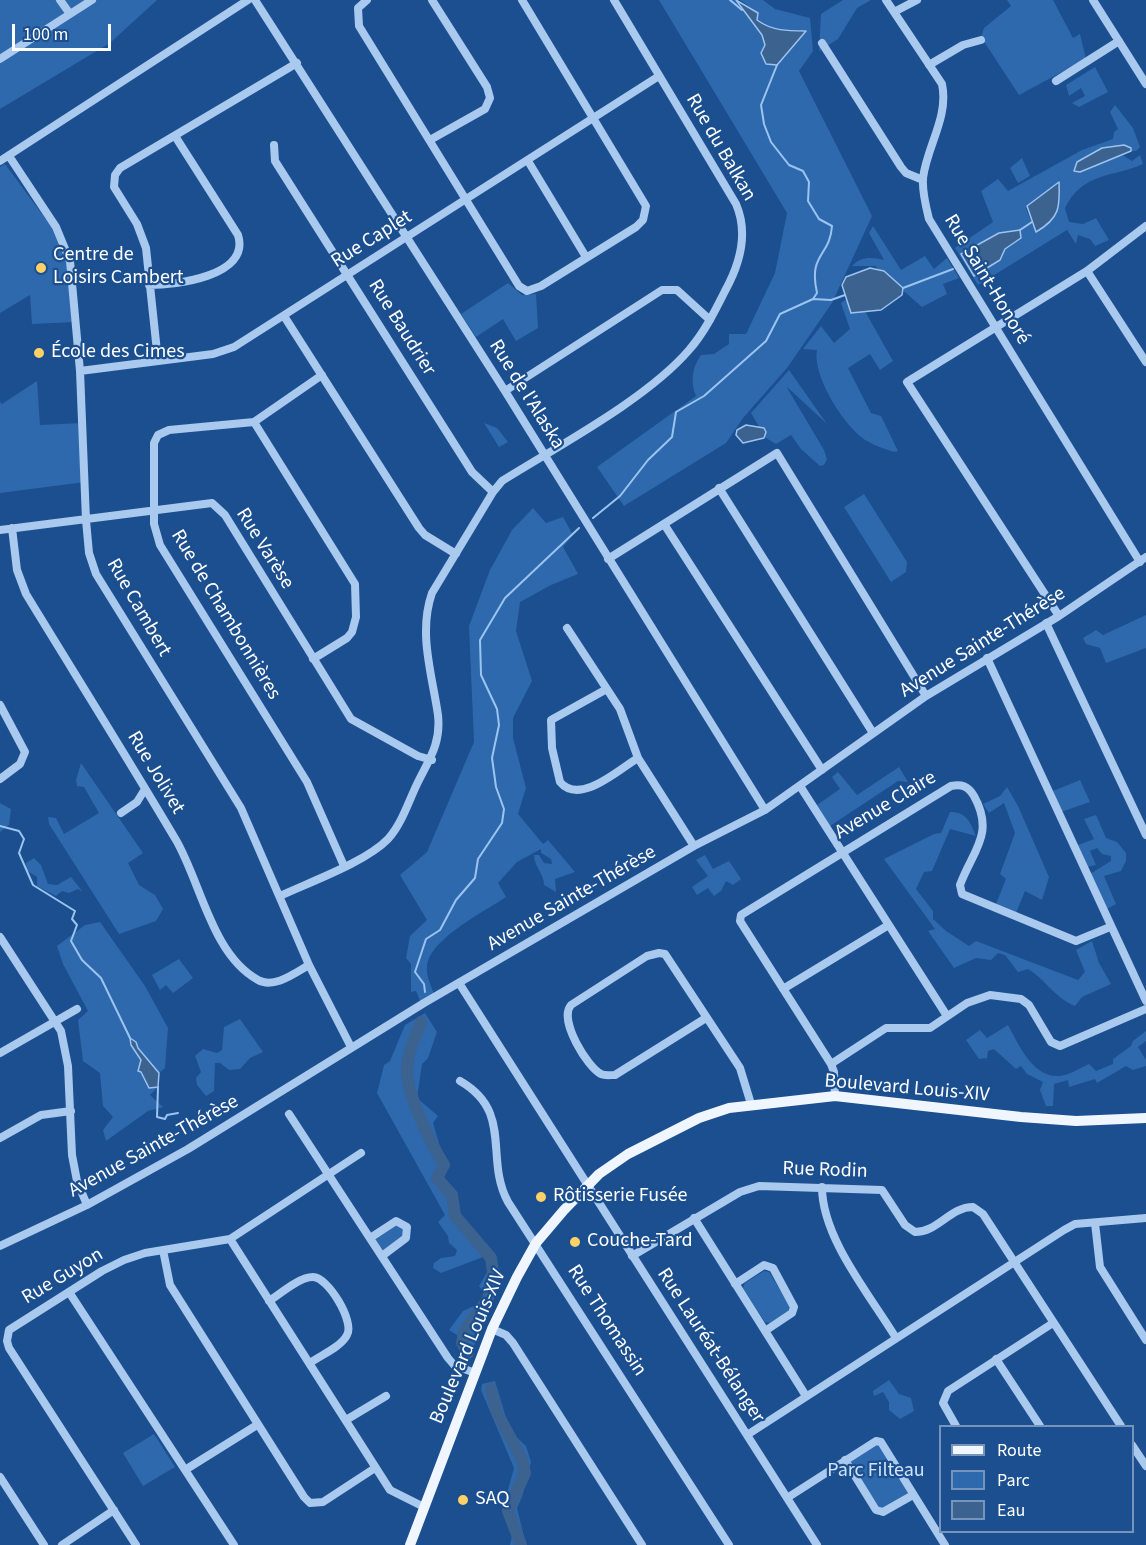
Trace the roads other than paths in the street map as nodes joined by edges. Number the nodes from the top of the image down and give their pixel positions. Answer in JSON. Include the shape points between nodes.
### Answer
{"nodes":[{"id":1,"x":60,"y":0,"type":"edge"},
{"id":2,"x":92,"y":0,"type":"edge"},
{"id":3,"x":248,"y":0,"type":"edge"},
{"id":4,"x":255,"y":0,"type":"edge"},
{"id":5,"x":367,"y":0,"type":"edge"},
{"id":6,"x":432,"y":0,"type":"edge"},
{"id":7,"x":522,"y":0,"type":"edge"},
{"id":8,"x":614,"y":0,"type":"edge"},
{"id":9,"x":886,"y":0,"type":"edge"},
{"id":10,"x":917,"y":0,"type":"edge"},
{"id":11,"x":1093,"y":0,"type":"edge"},
{"id":12,"x":894,"y":12,"type":"junction"},
{"id":13,"x":70,"y":14,"type":"junction"},
{"id":14,"x":981,"y":40,"type":"dead end"},
{"id":15,"x":1119,"y":41,"type":"junction"},
{"id":16,"x":822,"y":43,"type":"dead end"},
{"id":17,"x":0,"y":59,"type":"edge"},
{"id":18,"x":297,"y":63,"type":"junction"},
{"id":19,"x":929,"y":65,"type":"junction"},
{"id":20,"x":659,"y":76,"type":"junction"},
{"id":21,"x":1056,"y":81,"type":"dead end"},
{"id":22,"x":1146,"y":84,"type":"edge"},
{"id":23,"x":592,"y":120,"type":"junction"},
{"id":24,"x":175,"y":136,"type":"junction"},
{"id":25,"x":430,"y":140,"type":"junction"},
{"id":26,"x":274,"y":145,"type":"dead end"},
{"id":27,"x":9,"y":156,"type":"junction"},
{"id":28,"x":0,"y":161,"type":"edge"},
{"id":29,"x":528,"y":161,"type":"junction"},
{"id":30,"x":923,"y":180,"type":"junction"},
{"id":31,"x":465,"y":201,"type":"junction"},
{"id":32,"x":1146,"y":226,"type":"edge"},
{"id":33,"x":407,"y":238,"type":"junction"},
{"id":34,"x":586,"y":257,"type":"junction"},
{"id":35,"x":1087,"y":271,"type":"junction"},
{"id":36,"x":348,"y":275,"type":"junction"},
{"id":37,"x":150,"y":285,"type":"junction"},
{"id":38,"x":284,"y":316,"type":"junction"},
{"id":39,"x":710,"y":320,"type":"junction"},
{"id":40,"x":994,"y":327,"type":"junction"},
{"id":41,"x":158,"y":362,"type":"junction"},
{"id":42,"x":1146,"y":362,"type":"edge"},
{"id":43,"x":81,"y":370,"type":"junction"},
{"id":44,"x":322,"y":375,"type":"junction"},
{"id":45,"x":505,"y":391,"type":"junction"},
{"id":46,"x":254,"y":422,"type":"junction"},
{"id":47,"x":544,"y":455,"type":"junction"},
{"id":48,"x":719,"y":488,"type":"junction"},
{"id":49,"x":493,"y":492,"type":"junction"},
{"id":50,"x":155,"y":512,"type":"junction"},
{"id":51,"x":86,"y":520,"type":"junction"},
{"id":52,"x":664,"y":524,"type":"junction"},
{"id":53,"x":12,"y":528,"type":"junction"},
{"id":54,"x":0,"y":530,"type":"edge"},
{"id":55,"x":456,"y":554,"type":"junction"},
{"id":56,"x":608,"y":559,"type":"junction"},
{"id":57,"x":1143,"y":560,"type":"edge"},
{"id":58,"x":1059,"y":615,"type":"junction"},
{"id":59,"x":1046,"y":623,"type":"junction"},
{"id":60,"x":567,"y":628,"type":"dead end"},
{"id":61,"x":987,"y":658,"type":"junction"},
{"id":62,"x":313,"y":659,"type":"junction"},
{"id":63,"x":605,"y":690,"type":"junction"},
{"id":64,"x":926,"y":696,"type":"junction"},
{"id":65,"x":0,"y":705,"type":"edge"},
{"id":66,"x":873,"y":733,"type":"junction"},
{"id":67,"x":638,"y":758,"type":"junction"},
{"id":68,"x":432,"y":760,"type":"junction"},
{"id":69,"x":822,"y":770,"type":"junction"},
{"id":70,"x":0,"y":779,"type":"edge"},
{"id":71,"x":800,"y":786,"type":"junction"},
{"id":72,"x":145,"y":789,"type":"junction"},
{"id":73,"x":765,"y":810,"type":"junction"},
{"id":74,"x":121,"y":813,"type":"dead end"},
{"id":75,"x":1146,"y":835,"type":"edge"},
{"id":76,"x":694,"y":846,"type":"junction"},
{"id":77,"x":842,"y":851,"type":"junction"},
{"id":78,"x":344,"y":866,"type":"junction"},
{"id":79,"x":280,"y":896,"type":"junction"},
{"id":80,"x":887,"y":926,"type":"junction"},
{"id":81,"x":1110,"y":927,"type":"junction"},
{"id":82,"x":0,"y":937,"type":"edge"},
{"id":83,"x":309,"y":965,"type":"junction"},
{"id":84,"x":459,"y":983,"type":"junction"},
{"id":85,"x":783,"y":989,"type":"junction"},
{"id":86,"x":1146,"y":1001,"type":"edge"},
{"id":87,"x":78,"y":1009,"type":"dead end"},
{"id":88,"x":1146,"y":1009,"type":"edge"},
{"id":89,"x":947,"y":1016,"type":"junction"},
{"id":90,"x":706,"y":1018,"type":"junction"},
{"id":91,"x":55,"y":1022,"type":"junction"},
{"id":92,"x":351,"y":1047,"type":"junction"},
{"id":93,"x":0,"y":1053,"type":"edge"},
{"id":94,"x":831,"y":1064,"type":"junction"},
{"id":95,"x":460,"y":1081,"type":"dead end"},
{"id":96,"x":834,"y":1096,"type":"junction"},
{"id":97,"x":751,"y":1104,"type":"junction"},
{"id":98,"x":71,"y":1111,"type":"junction"},
{"id":99,"x":288,"y":1114,"type":"dead end"},
{"id":100,"x":1146,"y":1118,"type":"edge"},
{"id":101,"x":0,"y":1138,"type":"edge"},
{"id":102,"x":362,"y":1153,"type":"dead end"},
{"id":103,"x":328,"y":1175,"type":"junction"},
{"id":104,"x":588,"y":1186,"type":"junction"},
{"id":105,"x":822,"y":1187,"type":"junction"},
{"id":106,"x":87,"y":1205,"type":"junction"},
{"id":107,"x":694,"y":1218,"type":"junction"},
{"id":108,"x":1146,"y":1218,"type":"edge"},
{"id":109,"x":1095,"y":1223,"type":"junction"},
{"id":110,"x":370,"y":1238,"type":"junction"},
{"id":111,"x":230,"y":1239,"type":"junction"},
{"id":112,"x":536,"y":1244,"type":"junction"},
{"id":113,"x":0,"y":1246,"type":"edge"},
{"id":114,"x":163,"y":1250,"type":"junction"},
{"id":115,"x":382,"y":1256,"type":"junction"},
{"id":116,"x":632,"y":1256,"type":"junction"},
{"id":117,"x":1013,"y":1262,"type":"junction"},
{"id":118,"x":735,"y":1284,"type":"junction"},
{"id":119,"x":69,"y":1292,"type":"junction"},
{"id":120,"x":269,"y":1301,"type":"junction"},
{"id":121,"x":1053,"y":1323,"type":"junction"},
{"id":122,"x":492,"y":1329,"type":"junction"},
{"id":123,"x":765,"y":1331,"type":"junction"},
{"id":124,"x":896,"y":1338,"type":"junction"},
{"id":125,"x":1146,"y":1340,"type":"edge"},
{"id":126,"x":996,"y":1359,"type":"junction"},
{"id":127,"x":310,"y":1363,"type":"junction"},
{"id":128,"x":476,"y":1373,"type":"junction"},
{"id":129,"x":386,"y":1396,"type":"dead end"},
{"id":130,"x":806,"y":1396,"type":"junction"},
{"id":131,"x":346,"y":1420,"type":"junction"},
{"id":132,"x":257,"y":1425,"type":"junction"},
{"id":133,"x":955,"y":1425,"type":"edge"},
{"id":134,"x":1039,"y":1425,"type":"edge"},
{"id":135,"x":1120,"y":1425,"type":"edge"},
{"id":136,"x":747,"y":1435,"type":"junction"},
{"id":137,"x":1134,"y":1447,"type":"edge"},
{"id":138,"x":845,"y":1460,"type":"junction"},
{"id":139,"x":1146,"y":1466,"type":"edge"},
{"id":140,"x":375,"y":1468,"type":"junction"},
{"id":141,"x":185,"y":1470,"type":"junction"},
{"id":142,"x":2,"y":1483,"type":"edge"},
{"id":143,"x":912,"y":1495,"type":"junction"},
{"id":144,"x":787,"y":1498,"type":"junction"},
{"id":145,"x":424,"y":1507,"type":"junction"},
{"id":146,"x":114,"y":1510,"type":"junction"},
{"id":147,"x":814,"y":1544,"type":"edge"},
{"id":148,"x":44,"y":1545,"type":"edge"},
{"id":149,"x":62,"y":1545,"type":"edge"},
{"id":150,"x":136,"y":1545,"type":"edge"},
{"id":151,"x":234,"y":1545,"type":"edge"},
{"id":152,"x":410,"y":1545,"type":"edge"},
{"id":153,"x":642,"y":1545,"type":"edge"},
{"id":154,"x":729,"y":1545,"type":"edge"},
{"id":155,"x":945,"y":1545,"type":"edge"}],
"edges":[{"from":1,"to":13,"type":"street"},
{"from":2,"to":13,"type":"street"},
{"from":3,"to":27,"type":"street"},
{"from":4,"to":18,"type":"street","name":"Rue de l'Alaska"},
{"from":5,"to":25,"type":"street","via":[[358,8],[359,26]]},
{"from":6,"to":25,"type":"street","via":[[487,87],[490,98],[485,109]]},
{"from":7,"to":23,"type":"street"},
{"from":8,"to":20,"type":"street","name":"Rue du Balkan"},
{"from":9,"to":12,"type":"street","name":"Rue Saint-Honoré"},
{"from":10,"to":12,"type":"street"},
{"from":11,"to":15,"type":"street"},
{"from":12,"to":19,"type":"street","name":"Rue Saint-Honoré"},
{"from":13,"to":17,"type":"street"},
{"from":14,"to":19,"type":"street","via":[[963,45]]},
{"from":15,"to":21,"type":"street"},
{"from":15,"to":22,"type":"street"},
{"from":16,"to":30,"type":"street","via":[[901,167]]},
{"from":18,"to":24,"type":"street"},
{"from":18,"to":33,"type":"street","name":"Rue de l'Alaska"},
{"from":19,"to":30,"type":"street","name":"Rue Saint-Honoré","via":[[945,96]]},
{"from":20,"to":23,"type":"street","name":"Rue Caplet"},
{"from":20,"to":39,"type":"street","name":"Rue du Balkan","via":[[742,217],[742,249],[733,277]]},
{"from":23,"to":29,"type":"street","name":"Rue Caplet"},
{"from":23,"to":34,"type":"street","via":[[644,198],[646,214],[636,227]]},
{"from":24,"to":37,"type":"street","via":[[120,168],[114,181],[143,236]]},
{"from":24,"to":37,"type":"street","via":[[238,235],[240,245],[235,259],[206,277]]},
{"from":25,"to":31,"type":"street"},
{"from":26,"to":36,"type":"street","name":"Rue Baudrier","via":[[275,161]]},
{"from":27,"to":28,"type":"street"},
{"from":27,"to":43,"type":"street","name":"Rue Cambert","via":[[56,227],[67,253]]},
{"from":29,"to":31,"type":"street","name":"Rue Caplet"},
{"from":29,"to":34,"type":"street"},
{"from":30,"to":40,"type":"street","name":"Rue Saint-Honoré","via":[[929,219]]},
{"from":31,"to":33,"type":"street","name":"Rue Caplet"},
{"from":31,"to":34,"type":"street","via":[[519,286],[527,291]]},
{"from":32,"to":35,"type":"street"},
{"from":33,"to":36,"type":"street","name":"Rue Caplet"},
{"from":33,"to":45,"type":"street","name":"Rue de l'Alaska"},
{"from":35,"to":40,"type":"street"},
{"from":35,"to":42,"type":"street"},
{"from":36,"to":38,"type":"street","name":"Rue Caplet"},
{"from":36,"to":49,"type":"street","name":"Rue Baudrier","via":[[471,472]]},
{"from":37,"to":41,"type":"street"},
{"from":38,"to":41,"type":"street","name":"Rue Caplet","via":[[234,347]]},
{"from":38,"to":44,"type":"street"},
{"from":39,"to":45,"type":"street","via":[[677,290],[662,290]]},
{"from":39,"to":47,"type":"street","name":"Rue du Balkan","via":[[676,363],[614,411]]},
{"from":40,"to":57,"type":"street","name":"Rue Saint-Honoré"},
{"from":40,"to":58,"type":"street","via":[[907,381]]},
{"from":41,"to":43,"type":"street","name":"Rue Caplet"},
{"from":43,"to":51,"type":"street","name":"Rue Cambert"},
{"from":44,"to":46,"type":"street","name":"Rue de Chambonnières"},
{"from":44,"to":55,"type":"street","via":[[419,528]]},
{"from":45,"to":47,"type":"street","name":"Rue de l'Alaska"},
{"from":46,"to":50,"type":"street","name":"Rue de Chambonnières","via":[[169,430],[159,435],[154,443]]},
{"from":46,"to":62,"type":"street","via":[[355,584],[356,617],[352,632]]},
{"from":47,"to":49,"type":"street","name":"Rue du Balkan","via":[[501,481]]},
{"from":47,"to":56,"type":"street","name":"Rue de l'Alaska"},
{"from":48,"to":52,"type":"street"},
{"from":48,"to":64,"type":"street","via":[[777,453]]},
{"from":48,"to":66,"type":"street"},
{"from":49,"to":55,"type":"street","name":"Rue du Balkan"},
{"from":50,"to":51,"type":"street","name":"Rue Varèse"},
{"from":50,"to":62,"type":"street","name":"Rue Varèse","via":[[212,503],[219,507]]},
{"from":50,"to":78,"type":"street","name":"Rue de Chambonnières","via":[[160,545],[307,782]]},
{"from":51,"to":53,"type":"street","name":"Rue Varèse"},
{"from":51,"to":79,"type":"street","name":"Rue Cambert","via":[[89,553],[96,574],[241,808]]},
{"from":52,"to":56,"type":"street"},
{"from":52,"to":69,"type":"street"},
{"from":53,"to":54,"type":"street","name":"Rue Varèse"},
{"from":53,"to":72,"type":"street","name":"Rue Jolivet","via":[[17,570],[26,594]]},
{"from":55,"to":68,"type":"street","name":"Rue du Balkan","via":[[432,593],[426,622],[439,729]]},
{"from":56,"to":73,"type":"street","name":"Rue de l'Alaska"},
{"from":57,"to":58,"type":"street","name":"Avenue Sainte-Thérèse"},
{"from":58,"to":59,"type":"street","name":"Avenue Sainte-Thérèse"},
{"from":59,"to":61,"type":"street","name":"Avenue Sainte-Thérèse"},
{"from":59,"to":75,"type":"street"},
{"from":60,"to":63,"type":"street"},
{"from":61,"to":64,"type":"street","name":"Avenue Sainte-Thérèse"},
{"from":61,"to":81,"type":"street"},
{"from":62,"to":68,"type":"street","name":"Rue Varèse","via":[[351,719]]},
{"from":63,"to":67,"type":"street","via":[[620,709]]},
{"from":63,"to":67,"type":"street","via":[[551,720],[552,748],[560,782],[572,790],[585,790]]},
{"from":64,"to":66,"type":"street","name":"Avenue Sainte-Thérèse"},
{"from":65,"to":70,"type":"street","via":[[25,752],[20,764]]},
{"from":66,"to":69,"type":"street","name":"Avenue Sainte-Thérèse"},
{"from":67,"to":76,"type":"street"},
{"from":68,"to":78,"type":"street","name":"Rue du Balkan","via":[[389,837]]},
{"from":69,"to":71,"type":"street","name":"Avenue Sainte-Thérèse"},
{"from":71,"to":73,"type":"street","name":"Avenue Sainte-Thérèse"},
{"from":71,"to":77,"type":"street"},
{"from":72,"to":74,"type":"street","via":[[137,802]]},
{"from":72,"to":83,"type":"street","name":"Rue Jolivet","via":[[178,843],[230,954],[261,982],[272,982]]},
{"from":73,"to":76,"type":"street","name":"Avenue Sainte-Thérèse"},
{"from":76,"to":84,"type":"street","name":"Avenue Sainte-Thérèse"},
{"from":77,"to":80,"type":"street"},
{"from":77,"to":81,"type":"street","name":"Avenue Claire","via":[[960,784],[975,798],[984,829],[960,885],[963,894],[1076,941]]},
{"from":77,"to":85,"type":"street","name":"Avenue Claire","via":[[741,915],[740,921]]},
{"from":78,"to":79,"type":"street","name":"Rue du Balkan"},
{"from":79,"to":83,"type":"street","name":"Rue Cambert"},
{"from":80,"to":85,"type":"street"},
{"from":80,"to":89,"type":"street"},
{"from":81,"to":86,"type":"street"},
{"from":82,"to":91,"type":"street"},
{"from":83,"to":92,"type":"street","name":"Rue Cambert"},
{"from":84,"to":92,"type":"street","name":"Avenue Sainte-Thérèse"},
{"from":84,"to":104,"type":"street","name":"Rue Lauréat-Bélanger"},
{"from":85,"to":94,"type":"street"},
{"from":87,"to":91,"type":"street"},
{"from":88,"to":89,"type":"street","via":[[1060,1046],[1051,1042],[1029,1005],[1013,996],[979,998]]},
{"from":89,"to":94,"type":"street","via":[[930,1028],[886,1028]]},
{"from":90,"to":90,"type":"street","via":[[668,959],[659,952],[571,1005],[566,1014],[568,1029],[594,1069],[609,1076]]},
{"from":90,"to":97,"type":"street","via":[[740,1068]]},
{"from":91,"to":93,"type":"street"},
{"from":91,"to":98,"type":"street","via":[[66,1052]]},
{"from":92,"to":106,"type":"street","name":"Avenue Sainte-Thérèse","via":[[241,1118]]},
{"from":94,"to":96,"type":"street"},
{"from":95,"to":112,"type":"street","name":"Rue Thomassin","via":[[476,1090],[492,1117],[501,1188]]},
{"from":96,"to":97,"type":"main road","name":"Boulevard Louis-XIV"},
{"from":96,"to":100,"type":"main road","name":"Boulevard Louis-XIV","via":[[1076,1121]]},
{"from":97,"to":104,"type":"main road","name":"Boulevard Louis-XIV","via":[[729,1107],[657,1138],[599,1174]]},
{"from":98,"to":101,"type":"street","via":[[41,1115]]},
{"from":98,"to":106,"type":"street","via":[[74,1170]]},
{"from":99,"to":103,"type":"street"},
{"from":102,"to":103,"type":"street","name":"Rue Guyon"},
{"from":103,"to":110,"type":"street"},
{"from":103,"to":111,"type":"street","name":"Rue Guyon"},
{"from":104,"to":112,"type":"main road","name":"Boulevard Louis-XIV"},
{"from":104,"to":116,"type":"street","name":"Rue Lauréat-Bélanger"},
{"from":105,"to":107,"type":"street","name":"Rue Rodin","via":[[759,1186],[740,1192]]},
{"from":105,"to":117,"type":"street","name":"Rue Rodin","via":[[882,1190],[905,1225],[915,1232],[928,1230],[960,1209],[974,1207]]},
{"from":105,"to":124,"type":"street","via":[[822,1207],[830,1230]]},
{"from":106,"to":113,"type":"street","name":"Avenue Sainte-Thérèse"},
{"from":107,"to":116,"type":"street","name":"Rue Rodin"},
{"from":107,"to":118,"type":"street"},
{"from":108,"to":109,"type":"street"},
{"from":109,"to":117,"type":"street","via":[[1075,1224]]},
{"from":109,"to":125,"type":"street","via":[[1100,1267]]},
{"from":110,"to":115,"type":"street"},
{"from":110,"to":115,"type":"street","via":[[396,1221],[407,1227],[406,1238]]},
{"from":111,"to":114,"type":"street","name":"Rue Guyon"},
{"from":111,"to":120,"type":"street"},
{"from":112,"to":122,"type":"main road","name":"Boulevard Louis-XIV"},
{"from":112,"to":154,"type":"street","name":"Rue Thomassin"},
{"from":114,"to":119,"type":"street","name":"Rue Guyon","via":[[124,1260]]},
{"from":114,"to":132,"type":"street","via":[[170,1285]]},
{"from":115,"to":128,"type":"street","via":[[448,1359]]},
{"from":116,"to":136,"type":"street","name":"Rue Lauréat-Bélanger"},
{"from":117,"to":121,"type":"street"},
{"from":117,"to":124,"type":"street"},
{"from":118,"to":123,"type":"street"},
{"from":118,"to":123,"type":"street","via":[[764,1265],[773,1268],[794,1307],[792,1313]]},
{"from":119,"to":141,"type":"street"},
{"from":119,"to":146,"type":"street","name":"Rue Guyon","via":[[9,1330],[7,1341]]},
{"from":120,"to":127,"type":"street"},
{"from":120,"to":127,"type":"street","via":[[306,1278],[318,1278],[327,1284],[347,1317],[349,1333]]},
{"from":121,"to":126,"type":"street"},
{"from":121,"to":135,"type":"street"},
{"from":122,"to":128,"type":"main road","name":"Boulevard Louis-XIV"},
{"from":122,"to":153,"type":"street","via":[[513,1343]]},
{"from":123,"to":130,"type":"street"},
{"from":124,"to":130,"type":"street"},
{"from":126,"to":133,"type":"street","via":[[945,1395],[944,1409]]},
{"from":126,"to":134,"type":"street"},
{"from":127,"to":131,"type":"street"},
{"from":128,"to":145,"type":"main road","name":"Boulevard Louis-XIV"},
{"from":129,"to":131,"type":"street"},
{"from":130,"to":136,"type":"street"},
{"from":131,"to":140,"type":"street"},
{"from":132,"to":140,"type":"street","via":[[310,1503],[323,1502]]},
{"from":132,"to":141,"type":"street"},
{"from":136,"to":144,"type":"street","name":"Rue Lauréat-Bélanger"},
{"from":137,"to":139,"type":"street"},
{"from":138,"to":143,"type":"street","via":[[876,1510],[883,1512]]},
{"from":138,"to":143,"type":"street","via":[[876,1441],[881,1442]]},
{"from":138,"to":144,"type":"street"},
{"from":140,"to":145,"type":"street","via":[[390,1490]]},
{"from":141,"to":151,"type":"street"},
{"from":142,"to":148,"type":"street"},
{"from":143,"to":155,"type":"street"},
{"from":144,"to":147,"type":"street","name":"Rue Lauréat-Bélanger"},
{"from":145,"to":152,"type":"main road","name":"Boulevard Louis-XIV"},
{"from":146,"to":149,"type":"street"},
{"from":146,"to":150,"type":"street","name":"Rue Guyon"}]}
